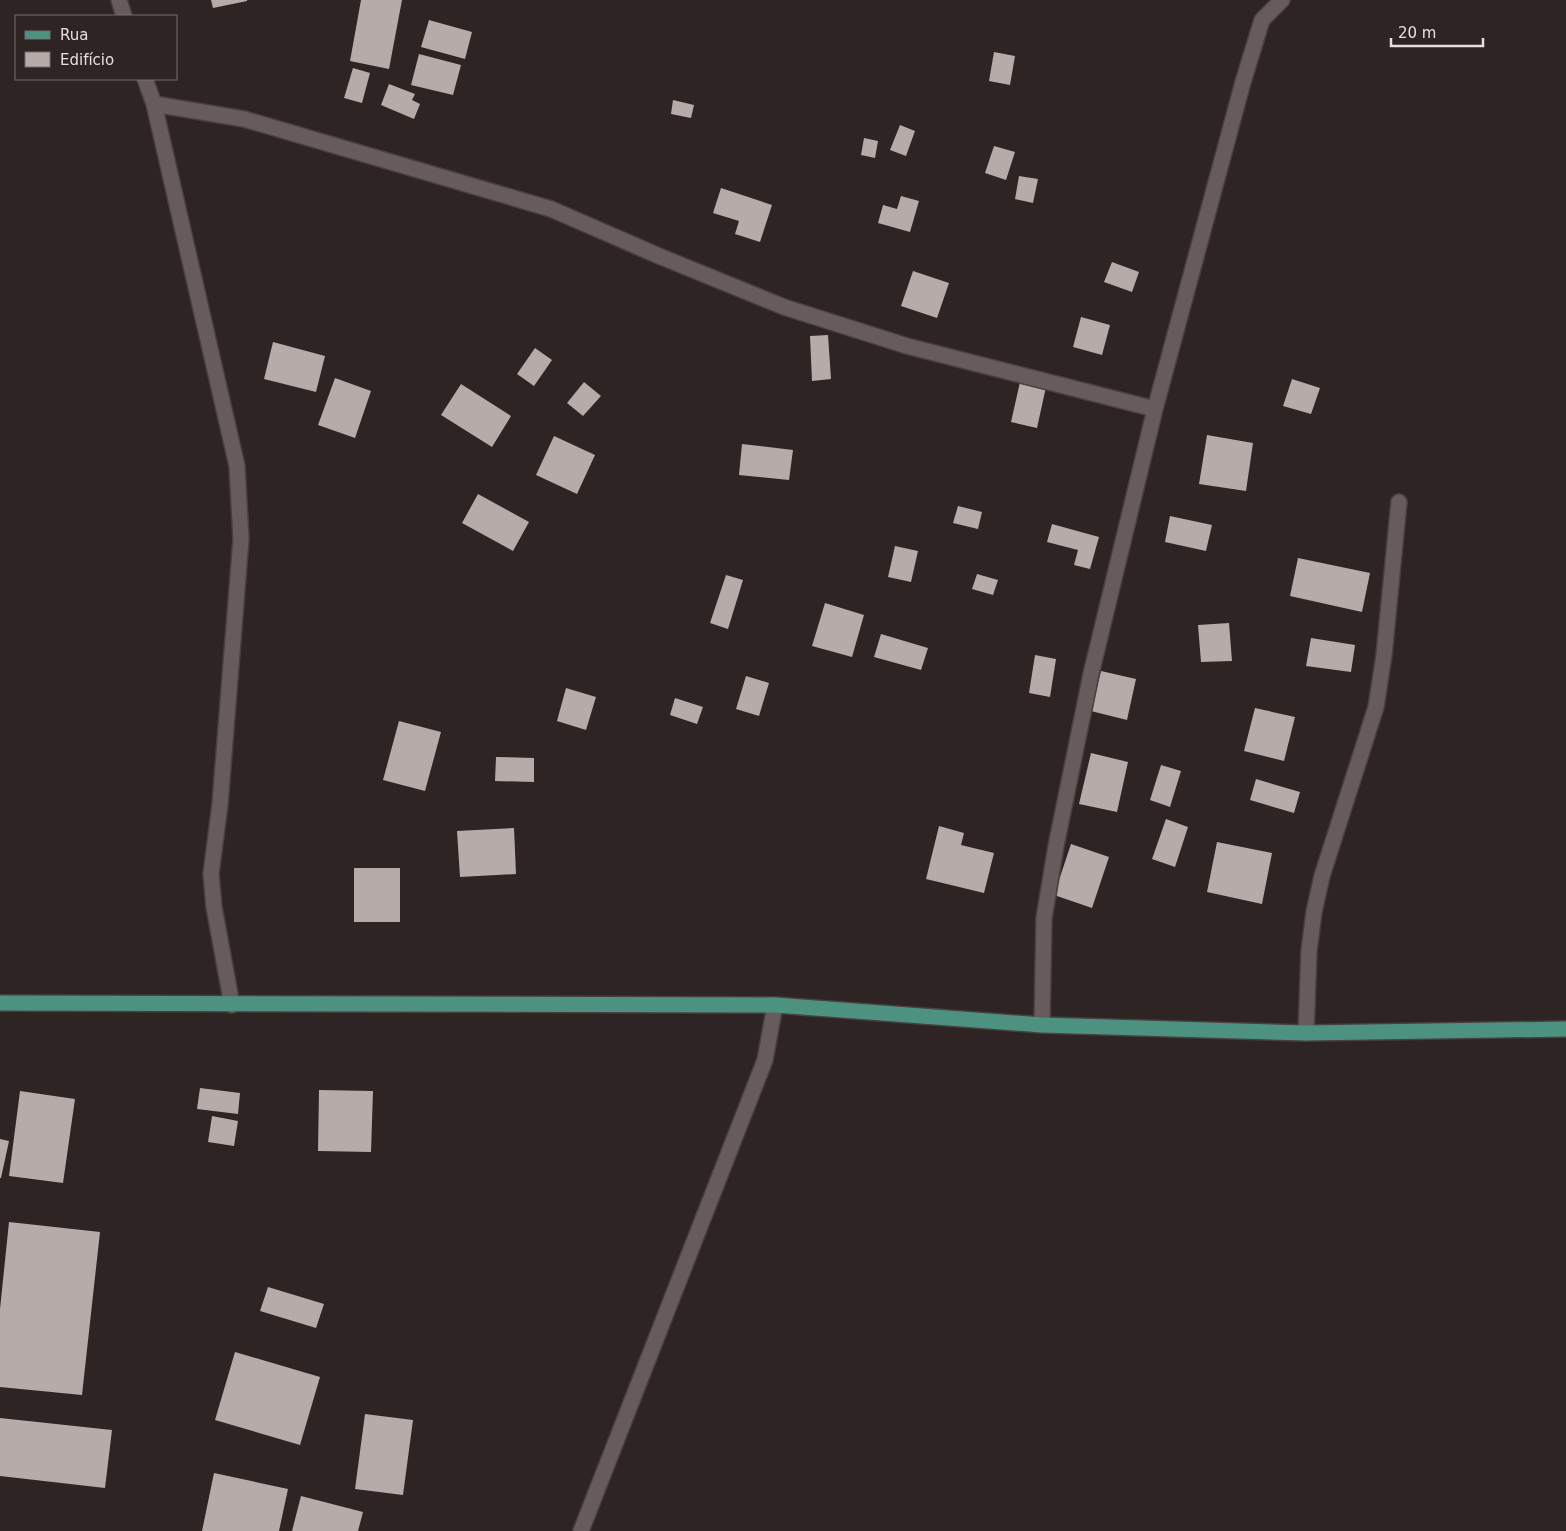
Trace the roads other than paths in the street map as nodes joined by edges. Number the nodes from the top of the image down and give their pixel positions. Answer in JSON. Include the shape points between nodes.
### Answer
{"nodes":[{"id":1,"x":118,"y":0,"type":"edge"},
{"id":2,"x":1282,"y":0,"type":"edge"},
{"id":3,"x":124,"y":15,"type":"edge"},
{"id":4,"x":145,"y":80,"type":"edge"},
{"id":5,"x":154,"y":104,"type":"junction"},
{"id":6,"x":1155,"y":408,"type":"junction"},
{"id":7,"x":1399,"y":502,"type":"dead end"},
{"id":8,"x":0,"y":1003,"type":"edge"},
{"id":9,"x":232,"y":1005,"type":"junction"},
{"id":10,"x":775,"y":1005,"type":"junction"},
{"id":11,"x":1042,"y":1025,"type":"junction"},
{"id":12,"x":1566,"y":1029,"type":"edge"},
{"id":13,"x":1306,"y":1033,"type":"junction"},
{"id":14,"x":581,"y":1531,"type":"edge"}],
"edges":[{"from":1,"to":3,"type":"street"},
{"from":2,"to":6,"type":"street","via":[[1262,20]]},
{"from":4,"to":5,"type":"street"},
{"from":5,"to":6,"type":"street","via":[[244,119],[551,209],[784,306],[908,346]]},
{"from":5,"to":9,"type":"street","via":[[237,466],[241,539],[220,804],[211,874]]},
{"from":6,"to":11,"type":"street","via":[[1091,674],[1056,846],[1044,918]]},
{"from":7,"to":13,"type":"street","via":[[1376,708],[1322,876],[1314,912]]},
{"from":8,"to":9,"type":"main road"},
{"from":9,"to":10,"type":"main road"},
{"from":10,"to":11,"type":"main road"},
{"from":10,"to":14,"type":"street","via":[[765,1060]]},
{"from":11,"to":13,"type":"main road"},
{"from":12,"to":13,"type":"main road"}]}
